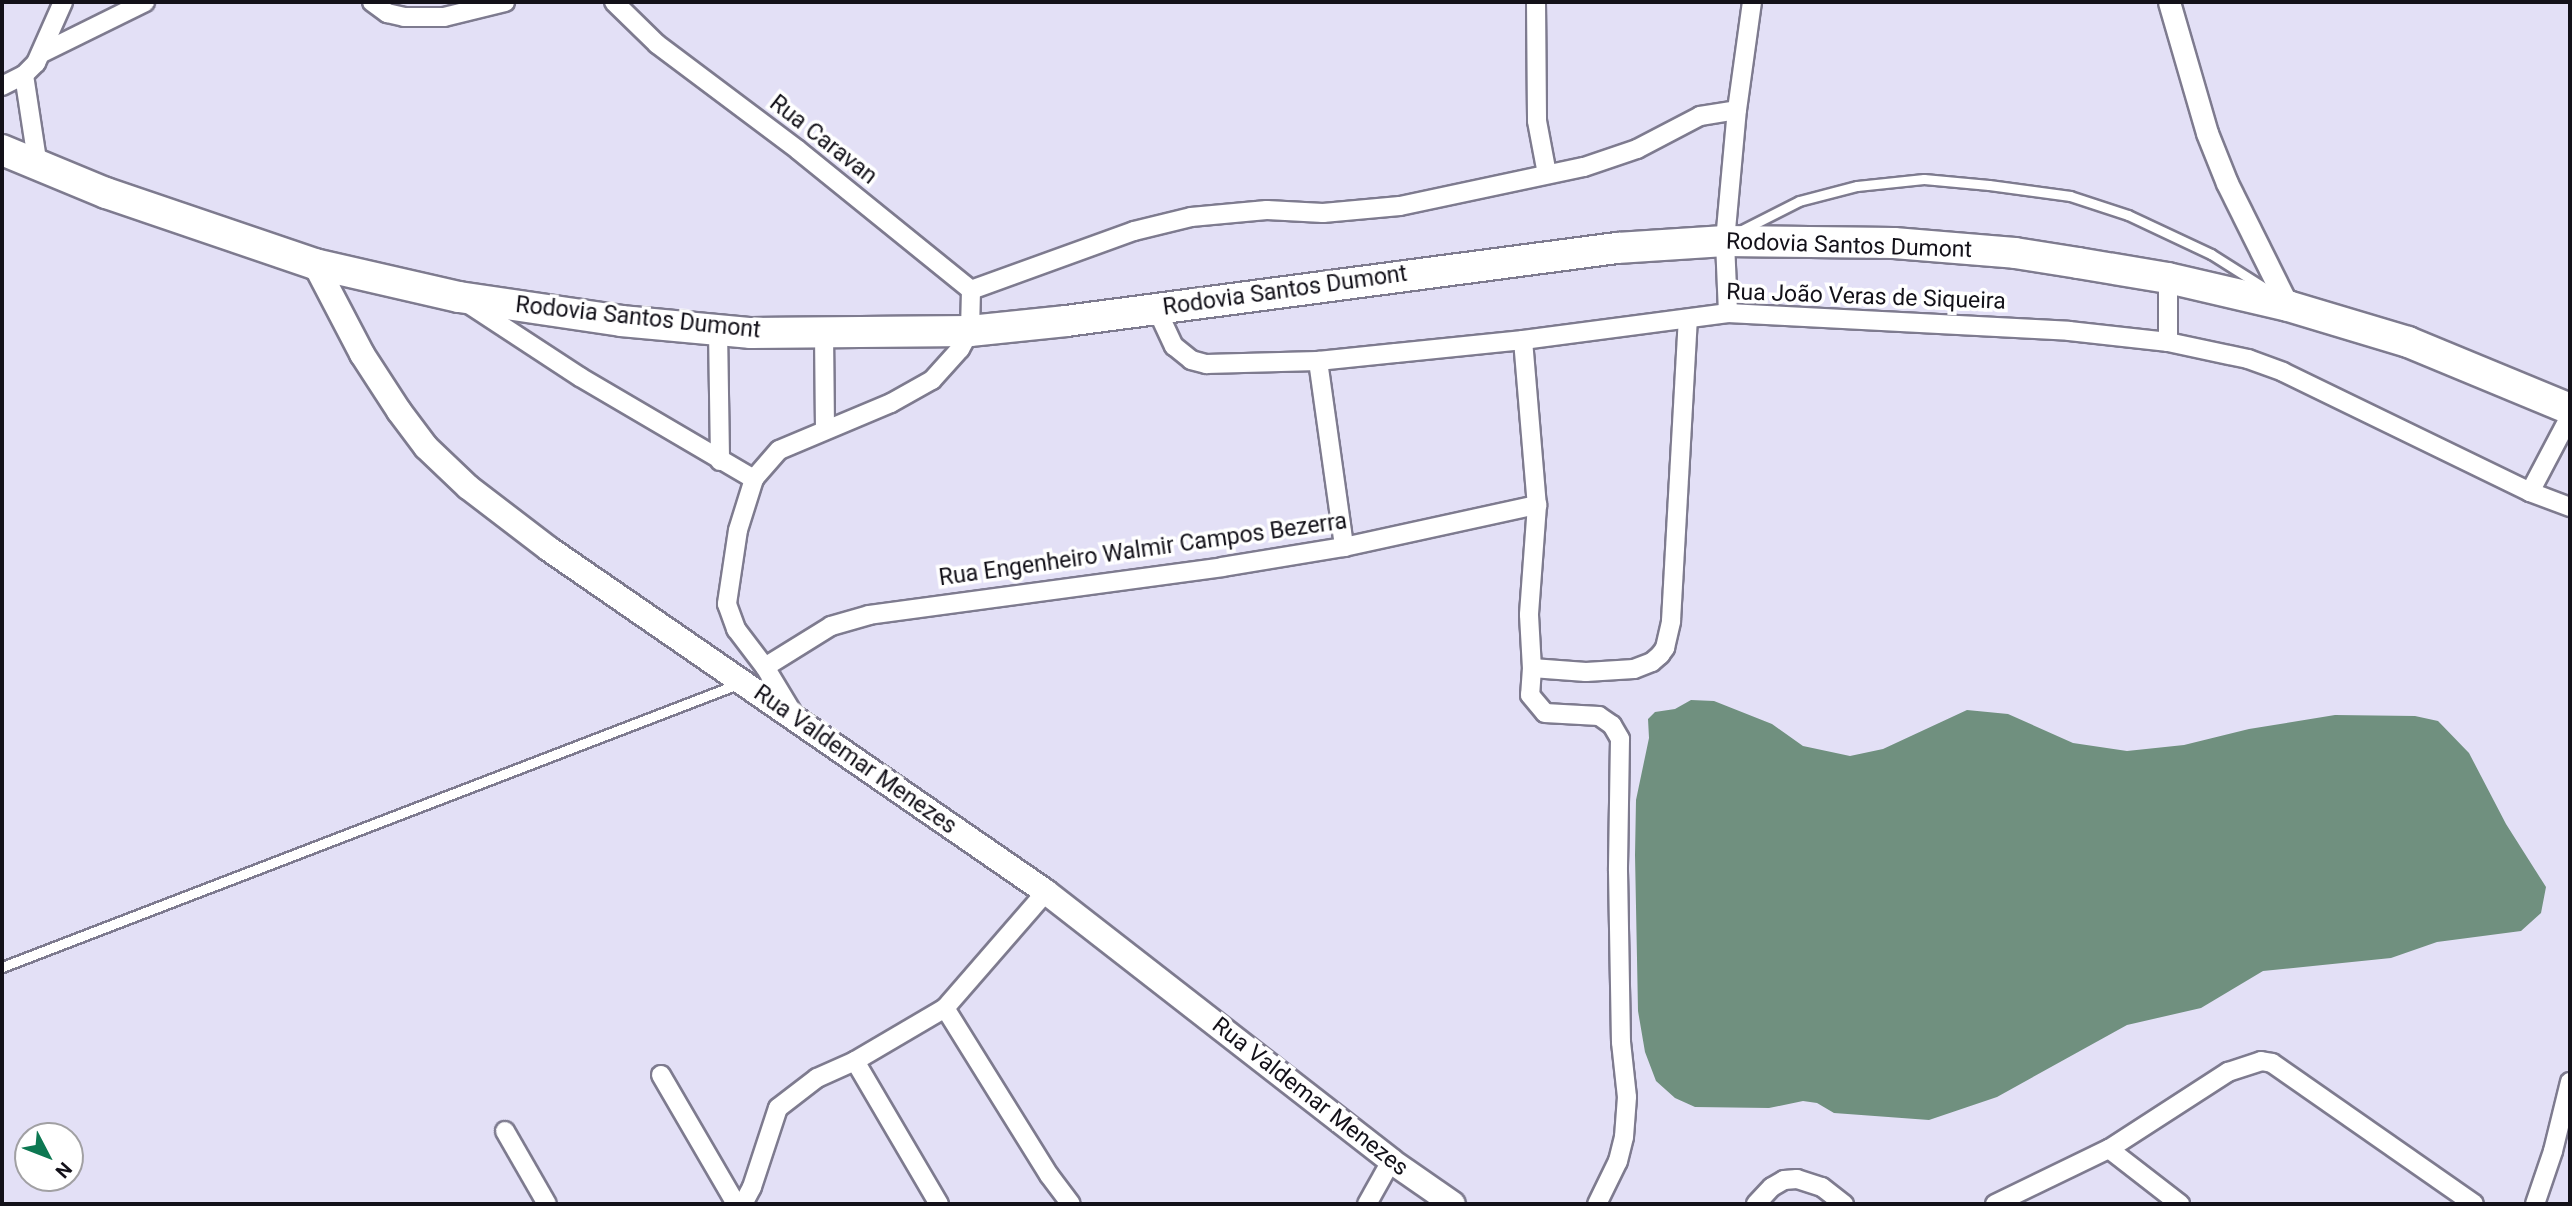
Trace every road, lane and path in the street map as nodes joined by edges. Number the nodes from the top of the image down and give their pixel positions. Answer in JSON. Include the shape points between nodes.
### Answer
{"nodes":[{"id":1,"x":63,"y":2,"type":"edge"},
{"id":2,"x":145,"y":2,"type":"edge"},
{"id":3,"x":372,"y":2,"type":"edge"},
{"id":4,"x":505,"y":2,"type":"edge"},
{"id":5,"x":614,"y":2,"type":"edge"},
{"id":6,"x":1536,"y":2,"type":"edge"},
{"id":7,"x":1752,"y":2,"type":"edge"},
{"id":8,"x":2169,"y":2,"type":"edge"},
{"id":9,"x":42,"y":53,"type":"junction"},
{"id":10,"x":24,"y":75,"type":"junction"},
{"id":11,"x":2,"y":86,"type":"edge"},
{"id":12,"x":1737,"y":110,"type":"junction"},
{"id":13,"x":2,"y":150,"type":"edge"},
{"id":14,"x":38,"y":167,"type":"junction"},
{"id":15,"x":1547,"y":174,"type":"junction"},
{"id":16,"x":1725,"y":241,"type":"junction"},
{"id":17,"x":315,"y":264,"type":"junction"},
{"id":18,"x":2168,"y":278,"type":"junction"},
{"id":19,"x":971,"y":290,"type":"junction"},
{"id":20,"x":458,"y":297,"type":"junction"},
{"id":21,"x":2288,"y":306,"type":"junction"},
{"id":22,"x":1157,"y":310,"type":"junction"},
{"id":23,"x":1728,"y":313,"type":"junction"},
{"id":24,"x":1688,"y":319,"type":"junction"},
{"id":25,"x":718,"y":330,"type":"junction"},
{"id":26,"x":970,"y":331,"type":"junction"},
{"id":27,"x":824,"y":333,"type":"junction"},
{"id":28,"x":1523,"y":340,"type":"junction"},
{"id":29,"x":2168,"y":342,"type":"junction"},
{"id":30,"x":1318,"y":361,"type":"junction"},
{"id":31,"x":2570,"y":409,"type":"edge"},
{"id":32,"x":2570,"y":416,"type":"edge"},
{"id":33,"x":825,"y":429,"type":"junction"},
{"id":34,"x":720,"y":461,"type":"junction"},
{"id":35,"x":754,"y":479,"type":"junction"},
{"id":36,"x":2530,"y":492,"type":"junction"},
{"id":37,"x":1538,"y":505,"type":"junction"},
{"id":38,"x":2570,"y":507,"type":"edge"},
{"id":39,"x":1344,"y":547,"type":"junction"},
{"id":40,"x":765,"y":667,"type":"junction"},
{"id":41,"x":1532,"y":668,"type":"junction"},
{"id":42,"x":743,"y":682,"type":"junction"},
{"id":43,"x":796,"y":718,"type":"junction"},
{"id":44,"x":1046,"y":892,"type":"junction"},
{"id":45,"x":2,"y":967,"type":"edge"},
{"id":46,"x":945,"y":1008,"type":"junction"},
{"id":47,"x":855,"y":1061,"type":"junction"},
{"id":48,"x":662,"y":1075,"type":"dead end"},
{"id":49,"x":2570,"y":1082,"type":"edge"},
{"id":50,"x":505,"y":1131,"type":"dead end"},
{"id":51,"x":2109,"y":1149,"type":"junction"},
{"id":52,"x":1391,"y":1161,"type":"junction"},
{"id":53,"x":547,"y":1204,"type":"edge"},
{"id":54,"x":736,"y":1204,"type":"edge"},
{"id":55,"x":743,"y":1204,"type":"edge"},
{"id":56,"x":939,"y":1204,"type":"edge"},
{"id":57,"x":1071,"y":1204,"type":"edge"},
{"id":58,"x":1367,"y":1204,"type":"edge"},
{"id":59,"x":1453,"y":1204,"type":"edge"},
{"id":60,"x":1597,"y":1204,"type":"edge"},
{"id":61,"x":1756,"y":1204,"type":"edge"},
{"id":62,"x":1844,"y":1204,"type":"edge"},
{"id":63,"x":1995,"y":1204,"type":"edge"},
{"id":64,"x":2180,"y":1204,"type":"edge"},
{"id":65,"x":2474,"y":1204,"type":"edge"},
{"id":66,"x":2535,"y":1204,"type":"edge"}],
"edges":[{"from":1,"to":9,"type":"street"},
{"from":2,"to":9,"type":"street"},
{"from":3,"to":4,"type":"street","via":[[387,13],[404,17],[444,17]]},
{"from":5,"to":19,"type":"street","name":"Rua Caravan","via":[[657,44],[798,150]]},
{"from":6,"to":15,"type":"street","via":[[1536,121]]},
{"from":7,"to":12,"type":"street"},
{"from":8,"to":21,"type":"street","via":[[2227,184]]},
{"from":9,"to":10,"type":"street"},
{"from":10,"to":11,"type":"street"},
{"from":10,"to":14,"type":"street"},
{"from":12,"to":15,"type":"street","via":[[1700,116],[1612,159]]},
{"from":12,"to":16,"type":"street"},
{"from":13,"to":14,"type":"highway","name":"Rodovia Santos Dumont"},
{"from":14,"to":17,"type":"highway","name":"Rodovia Santos Dumont"},
{"from":15,"to":19,"type":"street","via":[[1374,209],[1323,213],[1267,210],[1191,217],[1134,231]]},
{"from":16,"to":18,"type":"highway","name":"Rodovia Santos Dumont","via":[[1950,247]]},
{"from":16,"to":21,"type":"lane","via":[[1799,201],[1857,186],[1924,179],[1989,184],[2070,197],[2128,215],[2211,254]]},
{"from":16,"to":22,"type":"highway","name":"Rodovia Santos Dumont","via":[[1521,258]]},
{"from":16,"to":23,"type":"street"},
{"from":17,"to":20,"type":"highway","name":"Rodovia Santos Dumont"},
{"from":17,"to":42,"type":"main road","name":"Rua Valdemar Menezes","via":[[362,354],[426,447],[468,487],[549,549]]},
{"from":18,"to":21,"type":"highway","name":"Rodovia Santos Dumont"},
{"from":18,"to":29,"type":"street"},
{"from":19,"to":26,"type":"street"},
{"from":20,"to":25,"type":"highway","name":"Rodovia Santos Dumont"},
{"from":20,"to":34,"type":"street"},
{"from":21,"to":31,"type":"highway","name":"Rodovia Santos Dumont","via":[[2408,342]]},
{"from":22,"to":26,"type":"highway","name":"Rodovia Santos Dumont"},
{"from":22,"to":30,"type":"street","name":"Rua João Veras de Siqueira","via":[[1174,346],[1191,360],[1206,364]]},
{"from":23,"to":24,"type":"street","name":"Rua João Veras de Siqueira"},
{"from":23,"to":29,"type":"street","name":"Rua João Veras de Siqueira","via":[[2069,331]]},
{"from":24,"to":28,"type":"street","name":"Rua João Veras de Siqueira"},
{"from":24,"to":41,"type":"street","via":[[1671,621],[1665,648],[1652,662],[1634,669],[1587,673]]},
{"from":25,"to":27,"type":"highway","name":"Rodovia Santos Dumont"},
{"from":25,"to":34,"type":"street"},
{"from":26,"to":27,"type":"highway","name":"Rodovia Santos Dumont"},
{"from":26,"to":33,"type":"street","via":[[932,380],[891,403]]},
{"from":27,"to":33,"type":"street"},
{"from":28,"to":30,"type":"street","name":"Rua João Veras de Siqueira"},
{"from":28,"to":37,"type":"street"},
{"from":29,"to":36,"type":"street","name":"Rua João Veras de Siqueira","via":[[2248,359],[2283,372]]},
{"from":30,"to":39,"type":"street"},
{"from":32,"to":36,"type":"street"},
{"from":33,"to":35,"type":"street","via":[[779,450]]},
{"from":34,"to":35,"type":"street"},
{"from":35,"to":40,"type":"street","via":[[738,530],[727,604],[736,629]]},
{"from":36,"to":38,"type":"street","name":"Rua João Veras de Siqueira"},
{"from":37,"to":39,"type":"street","name":"Rua Engenheiro Walmir Campos Bezerra"},
{"from":37,"to":41,"type":"street","via":[[1529,615]]},
{"from":39,"to":40,"type":"street","name":"Rua Engenheiro Walmir Campos Bezerra","via":[[869,615],[831,626]]},
{"from":40,"to":43,"type":"street"},
{"from":41,"to":60,"type":"street","via":[[1530,695],[1545,713],[1599,716],[1612,725],[1620,739],[1621,1042],[1627,1097],[1618,1161]]},
{"from":42,"to":43,"type":"main road","name":"Rua Valdemar Menezes"},
{"from":42,"to":45,"type":"lane"},
{"from":43,"to":44,"type":"main road","name":"Rua Valdemar Menezes"},
{"from":44,"to":46,"type":"street"},
{"from":44,"to":52,"type":"main road","name":"Rua Valdemar Menezes"},
{"from":46,"to":47,"type":"street"},
{"from":46,"to":57,"type":"street"},
{"from":47,"to":55,"type":"street","via":[[817,1078],[778,1108]]},
{"from":47,"to":56,"type":"street"},
{"from":48,"to":54,"type":"street"},
{"from":49,"to":66,"type":"street"},
{"from":50,"to":53,"type":"street"},
{"from":51,"to":63,"type":"street"},
{"from":51,"to":64,"type":"street"},
{"from":51,"to":65,"type":"street","via":[[2228,1072],[2260,1061],[2272,1063]]},
{"from":52,"to":58,"type":"street"},
{"from":52,"to":59,"type":"main road","name":"Rua Valdemar Menezes"},
{"from":61,"to":62,"type":"street","via":[[1772,1187],[1797,1179],[1822,1187]]}]}
